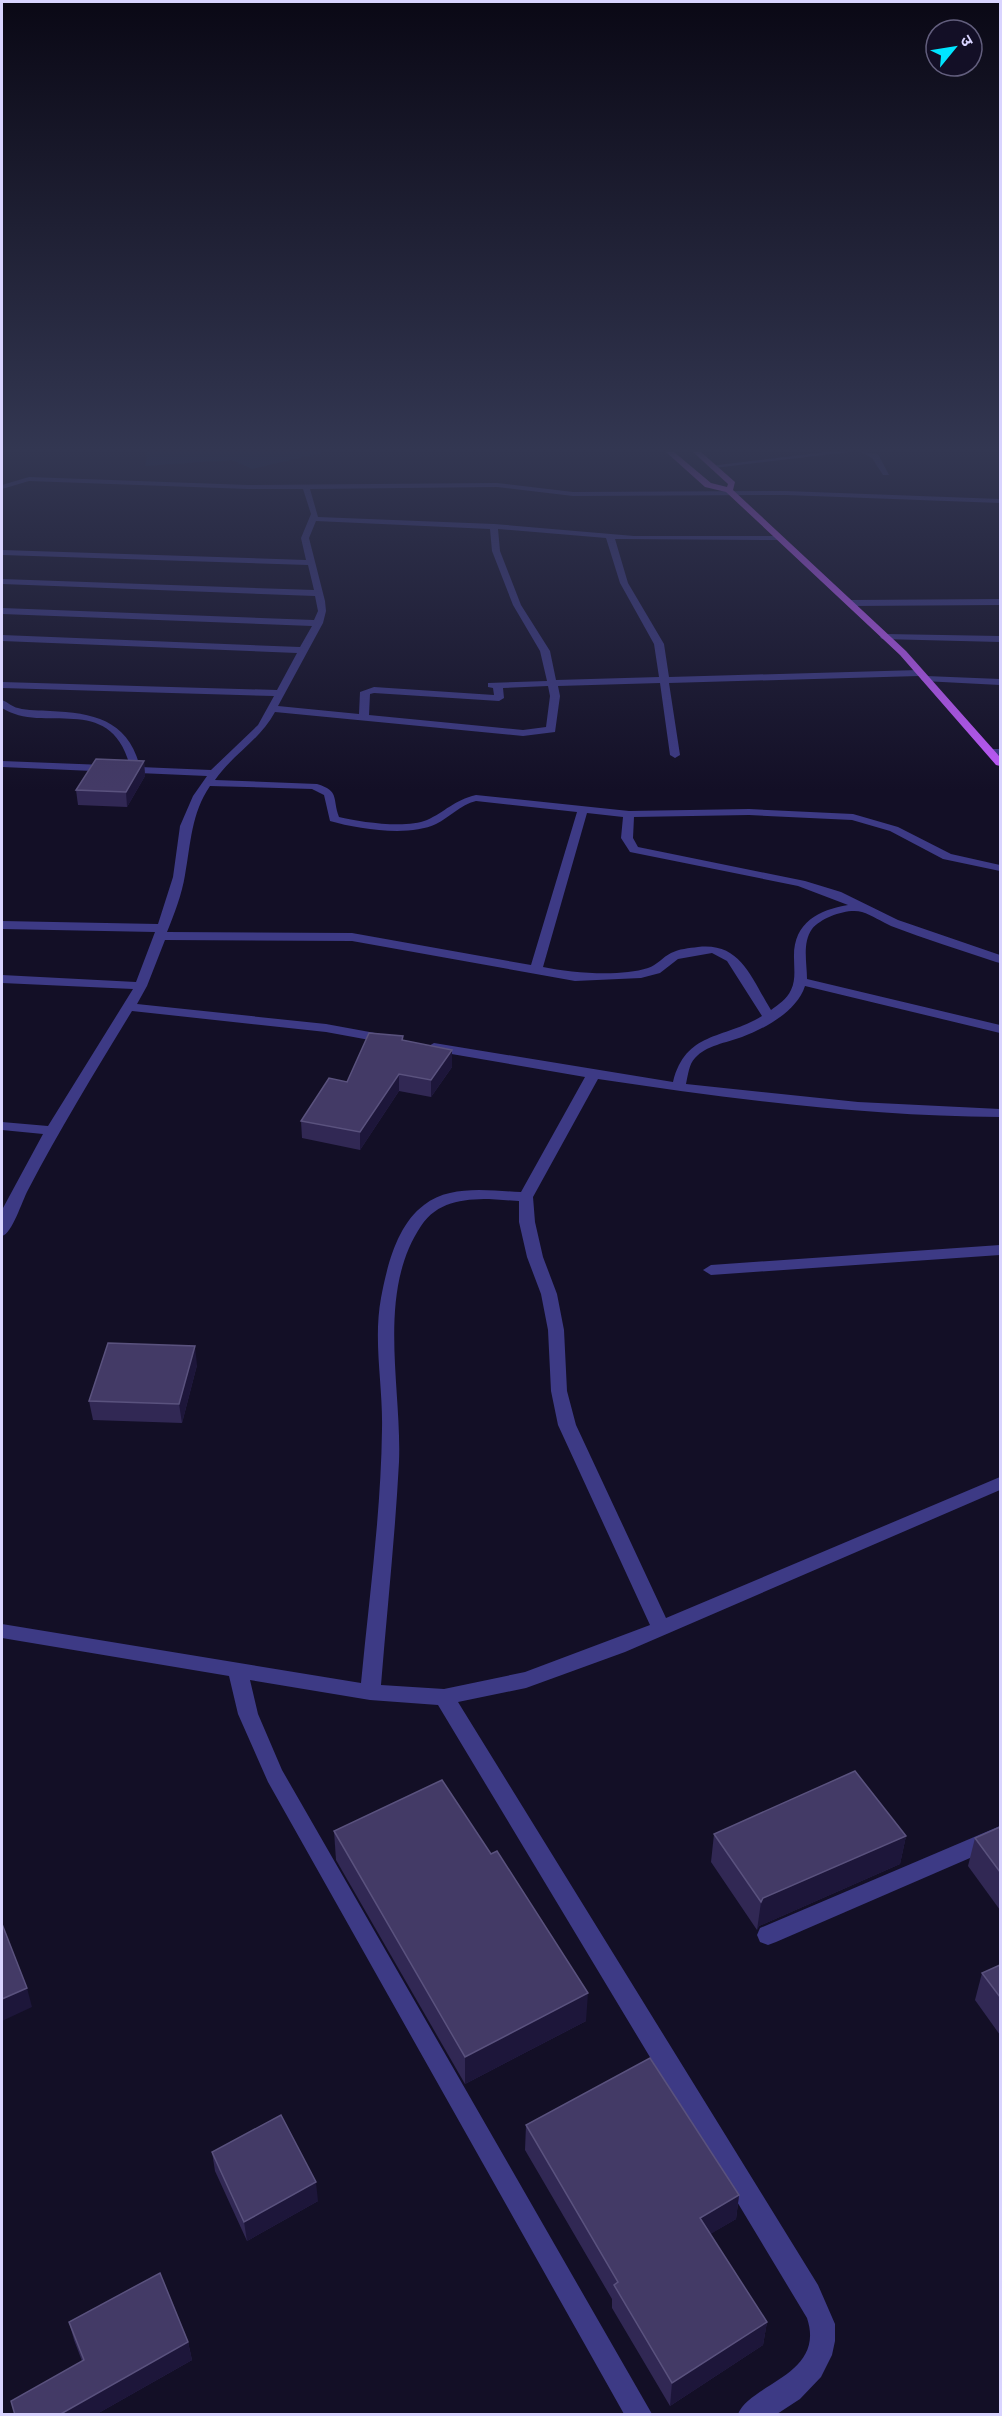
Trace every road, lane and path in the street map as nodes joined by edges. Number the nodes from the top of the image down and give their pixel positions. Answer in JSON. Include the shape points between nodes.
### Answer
{"nodes":[{"id":1,"x":311,"y":565,"type":"edge"},
{"id":2,"x":501,"y":565,"type":"edge"},
{"id":3,"x":618,"y":565,"type":"edge"},
{"id":4,"x":808,"y":565,"type":"edge"},
{"id":5,"x":2,"y":582,"type":"edge"},
{"id":6,"x":318,"y":593,"type":"junction"},
{"id":7,"x":1000,"y":602,"type":"edge"},
{"id":8,"x":850,"y":603,"type":"junction"},
{"id":9,"x":2,"y":611,"type":"edge"},
{"id":10,"x":318,"y":623,"type":"junction"},
{"id":11,"x":885,"y":637,"type":"junction"},
{"id":12,"x":2,"y":638,"type":"edge"},
{"id":13,"x":1000,"y":639,"type":"edge"},
{"id":14,"x":303,"y":650,"type":"junction"},
{"id":15,"x":923,"y":676,"type":"junction"},
{"id":16,"x":665,"y":679,"type":"junction"},
{"id":17,"x":1000,"y":682,"type":"edge"},
{"id":18,"x":553,"y":684,"type":"junction"},
{"id":19,"x":3,"y":688,"type":"edge"},
{"id":20,"x":281,"y":693,"type":"junction"},
{"id":21,"x":2,"y":703,"type":"edge"},
{"id":22,"x":273,"y":709,"type":"junction"},
{"id":23,"x":364,"y":717,"type":"junction"},
{"id":24,"x":996,"y":752,"type":"edge"},
{"id":25,"x":675,"y":755,"type":"dead end"},
{"id":26,"x":2,"y":764,"type":"edge"},
{"id":27,"x":1000,"y":764,"type":"edge"},
{"id":28,"x":136,"y":770,"type":"junction"},
{"id":29,"x":210,"y":778,"type":"junction"},
{"id":30,"x":583,"y":809,"type":"junction"},
{"id":31,"x":629,"y":814,"type":"junction"},
{"id":32,"x":1000,"y":868,"type":"edge"},
{"id":33,"x":860,"y":908,"type":"junction"},
{"id":34,"x":2,"y":925,"type":"edge"},
{"id":35,"x":162,"y":932,"type":"junction"},
{"id":36,"x":1000,"y":959,"type":"edge"},
{"id":37,"x":536,"y":970,"type":"junction"},
{"id":38,"x":2,"y":979,"type":"edge"},
{"id":39,"x":801,"y":981,"type":"junction"},
{"id":40,"x":141,"y":986,"type":"junction"},
{"id":41,"x":130,"y":1007,"type":"junction"},
{"id":42,"x":768,"y":1016,"type":"junction"},
{"id":43,"x":1000,"y":1029,"type":"edge"},
{"id":44,"x":395,"y":1040,"type":"edge"},
{"id":45,"x":417,"y":1044,"type":"edge"},
{"id":46,"x":593,"y":1075,"type":"junction"},
{"id":47,"x":678,"y":1087,"type":"junction"},
{"id":48,"x":1000,"y":1113,"type":"edge"},
{"id":49,"x":2,"y":1126,"type":"edge"},
{"id":50,"x":52,"y":1131,"type":"junction"},
{"id":51,"x":526,"y":1197,"type":"junction"},
{"id":52,"x":2,"y":1231,"type":"edge"},
{"id":53,"x":1000,"y":1250,"type":"edge"},
{"id":54,"x":711,"y":1270,"type":"dead end"},
{"id":55,"x":1000,"y":1483,"type":"edge"},
{"id":56,"x":661,"y":1628,"type":"junction"},
{"id":57,"x":2,"y":1631,"type":"edge"},
{"id":58,"x":238,"y":1670,"type":"junction"},
{"id":59,"x":370,"y":1692,"type":"junction"},
{"id":60,"x":444,"y":1697,"type":"junction"},
{"id":61,"x":1000,"y":1835,"type":"edge"},
{"id":62,"x":768,"y":1935,"type":"dead end"},
{"id":63,"x":639,"y":2415,"type":"edge"},
{"id":64,"x":752,"y":2415,"type":"edge"}],
"edges":[{"from":1,"to":6,"type":"street"},
{"from":2,"to":18,"type":"street","via":[[519,610],[544,646]]},
{"from":3,"to":16,"type":"street","via":[[624,583],[657,639]]},
{"from":4,"to":8,"type":"main road"},
{"from":5,"to":6,"type":"street"},
{"from":6,"to":10,"type":"street","via":[[322,611]]},
{"from":7,"to":8,"type":"street"},
{"from":8,"to":11,"type":"main road"},
{"from":9,"to":10,"type":"street"},
{"from":10,"to":14,"type":"street"},
{"from":11,"to":13,"type":"street"},
{"from":11,"to":15,"type":"main road"},
{"from":12,"to":14,"type":"street"},
{"from":14,"to":20,"type":"street"},
{"from":15,"to":16,"type":"street"},
{"from":15,"to":17,"type":"street"},
{"from":15,"to":24,"type":"main road"},
{"from":16,"to":18,"type":"street"},
{"from":16,"to":25,"type":"street"},
{"from":18,"to":23,"type":"street","via":[[495,685],[498,698],[374,690],[365,692]]},
{"from":18,"to":23,"type":"street","via":[[553,727],[546,732]]},
{"from":19,"to":20,"type":"street"},
{"from":20,"to":22,"type":"street"},
{"from":21,"to":28,"type":"street","via":[[21,712],[79,716],[107,725],[133,749]]},
{"from":22,"to":23,"type":"street"},
{"from":22,"to":29,"type":"street","via":[[252,738]]},
{"from":24,"to":27,"type":"main road"},
{"from":26,"to":28,"type":"street"},
{"from":28,"to":29,"type":"street"},
{"from":29,"to":30,"type":"street","via":[[324,789],[330,794],[334,819],[353,824],[429,824],[453,805],[476,798]]},
{"from":29,"to":35,"type":"street","via":[[186,826],[179,877]]},
{"from":30,"to":31,"type":"street"},
{"from":30,"to":37,"type":"street"},
{"from":31,"to":32,"type":"street","via":[[749,812],[853,817],[894,828],[947,857]]},
{"from":31,"to":33,"type":"street","via":[[627,838],[634,850],[801,883]]},
{"from":33,"to":36,"type":"street"},
{"from":33,"to":39,"type":"street","via":[[822,914],[807,930],[800,945]]},
{"from":34,"to":35,"type":"street"},
{"from":35,"to":37,"type":"street","via":[[352,937]]},
{"from":35,"to":40,"type":"street"},
{"from":37,"to":42,"type":"street","via":[[575,976],[641,974],[686,952],[714,950],[732,958]]},
{"from":38,"to":40,"type":"street"},
{"from":39,"to":42,"type":"street","via":[[793,999]]},
{"from":39,"to":43,"type":"street"},
{"from":40,"to":41,"type":"street"},
{"from":41,"to":44,"type":"street","via":[[326,1028]]},
{"from":41,"to":50,"type":"street"},
{"from":42,"to":47,"type":"street","via":[[740,1033],[696,1050],[687,1060]]},
{"from":45,"to":46,"type":"street"},
{"from":46,"to":47,"type":"street"},
{"from":46,"to":51,"type":"street"},
{"from":47,"to":48,"type":"street","via":[[894,1108]]},
{"from":49,"to":50,"type":"street"},
{"from":50,"to":52,"type":"street"},
{"from":51,"to":56,"type":"street","via":[[527,1222],[556,1330],[559,1391],[567,1425]]},
{"from":51,"to":59,"type":"street","via":[[471,1195],[441,1201],[418,1219],[406,1240],[389,1299],[391,1429]]},
{"from":53,"to":54,"type":"street"},
{"from":55,"to":56,"type":"street"},
{"from":56,"to":60,"type":"street","via":[[526,1680]]},
{"from":57,"to":58,"type":"street"},
{"from":58,"to":59,"type":"street"},
{"from":58,"to":63,"type":"street","via":[[242,1700],[256,1740]]},
{"from":59,"to":60,"type":"street"},
{"from":60,"to":64,"type":"street","via":[[809,2294],[822,2324],[819,2355],[805,2379]]},
{"from":61,"to":62,"type":"street"}]}
